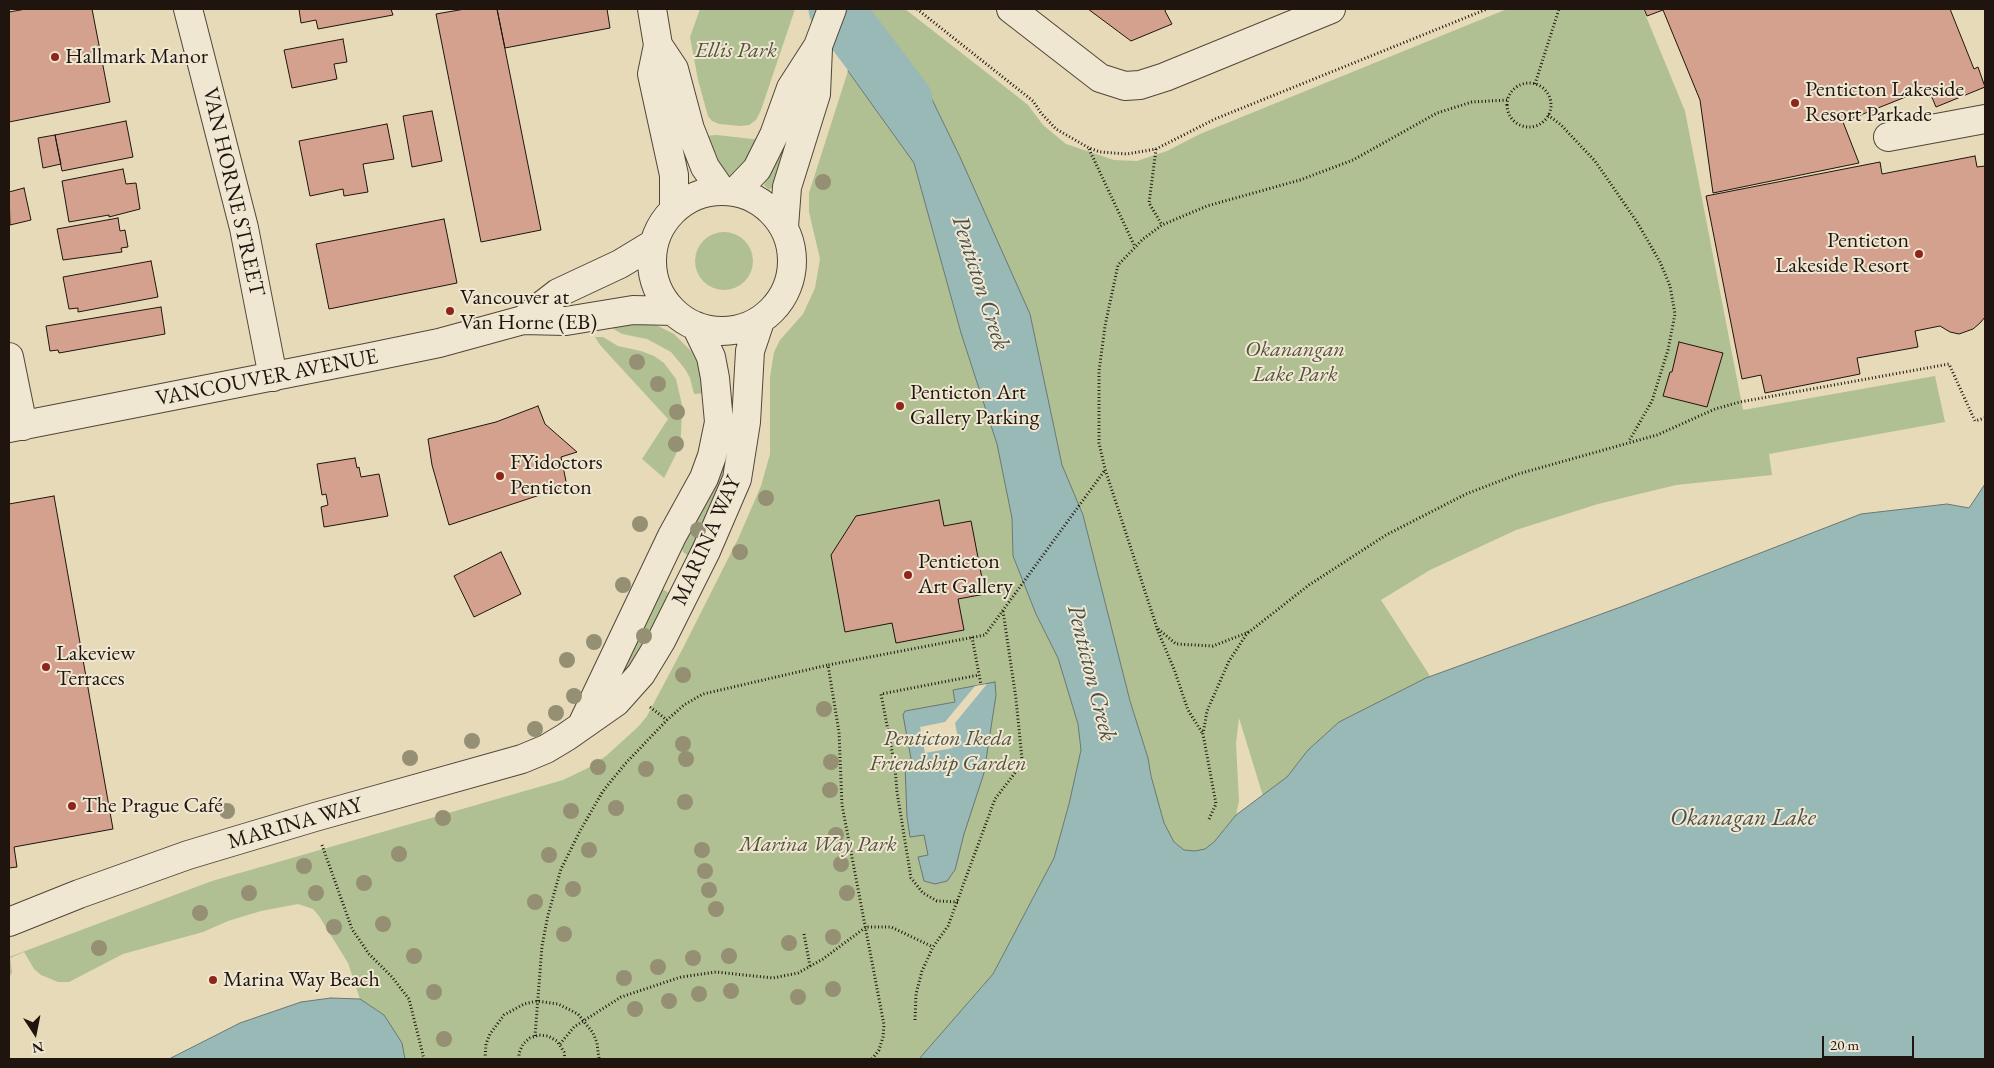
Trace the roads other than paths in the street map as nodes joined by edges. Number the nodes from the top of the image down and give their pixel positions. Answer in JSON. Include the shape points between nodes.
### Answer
{"nodes":[{"id":1,"x":188,"y":9,"type":"edge"},
{"id":2,"x":652,"y":9,"type":"edge"},
{"id":3,"x":832,"y":9,"type":"edge"},
{"id":4,"x":1011,"y":9,"type":"edge"},
{"id":5,"x":1331,"y":9,"type":"edge"},
{"id":6,"x":1037,"y":18,"type":"edge"},
{"id":7,"x":658,"y":45,"type":"junction"},
{"id":8,"x":818,"y":46,"type":"junction"},
{"id":9,"x":1985,"y":118,"type":"edge"},
{"id":10,"x":1888,"y":137,"type":"dead end"},
{"id":11,"x":729,"y":191,"type":"junction"},
{"id":12,"x":674,"y":208,"type":"junction"},
{"id":13,"x":784,"y":226,"type":"junction"},
{"id":14,"x":653,"y":244,"type":"junction"},
{"id":15,"x":673,"y":311,"type":"junction"},
{"id":16,"x":524,"y":320,"type":"junction"},
{"id":17,"x":760,"y":321,"type":"junction"},
{"id":18,"x":696,"y":326,"type":"junction"},
{"id":19,"x":9,"y":358,"type":"edge"},
{"id":20,"x":273,"y":376,"type":"junction"},
{"id":21,"x":16,"y":427,"type":"edge"},
{"id":22,"x":581,"y":727,"type":"junction"},
{"id":23,"x":9,"y":922,"type":"edge"}],
"edges":[{"from":1,"to":20,"type":"street","name":"VAN HORNE STREET","via":[[244,228]]},
{"from":2,"to":7,"type":"street"},
{"from":3,"to":8,"type":"street"},
{"from":4,"to":6,"type":"street"},
{"from":5,"to":6,"type":"street","via":[[1165,77],[1126,86],[1100,78]]},
{"from":7,"to":11,"type":"street","via":[[674,70],[690,129],[705,167]]},
{"from":7,"to":12,"type":"street","via":[[652,74],[674,175]]},
{"from":8,"to":11,"type":"street","via":[[791,88],[758,169]]},
{"from":8,"to":13,"type":"street","via":[[816,94],[787,187]]},
{"from":9,"to":10,"type":"street"},
{"from":11,"to":12,"type":"street","via":[[696,195]]},
{"from":11,"to":13,"type":"street","via":[[755,199],[772,210]]},
{"from":12,"to":14,"type":"street"},
{"from":13,"to":17,"type":"street","via":[[793,256],[792,271],[781,299]]},
{"from":14,"to":15,"type":"street","via":[[654,280],[661,297]]},
{"from":14,"to":16,"type":"street","name":"VANCOUVER AVENUE","via":[[620,264],[558,293]]},
{"from":15,"to":16,"type":"street","name":"VANCOUVER AVENUE","via":[[633,310],[566,320]]},
{"from":15,"to":18,"type":"street"},
{"from":16,"to":20,"type":"street","name":"VANCOUVER AVENUE","via":[[439,343]]},
{"from":17,"to":18,"type":"street","via":[[718,332]]},
{"from":17,"to":22,"type":"street","name":"MARINA WAY","via":[[750,351],[746,422],[738,472],[710,543],[662,641],[641,674],[616,702]]},
{"from":18,"to":22,"type":"street","name":"MARINA WAY","via":[[711,357],[715,378],[719,422],[712,456]]},
{"from":19,"to":21,"type":"street"},
{"from":20,"to":21,"type":"street","name":"VANCOUVER AVENUE"},
{"from":22,"to":23,"type":"street","name":"MARINA WAY","via":[[546,749],[522,759],[188,855]]}]}
